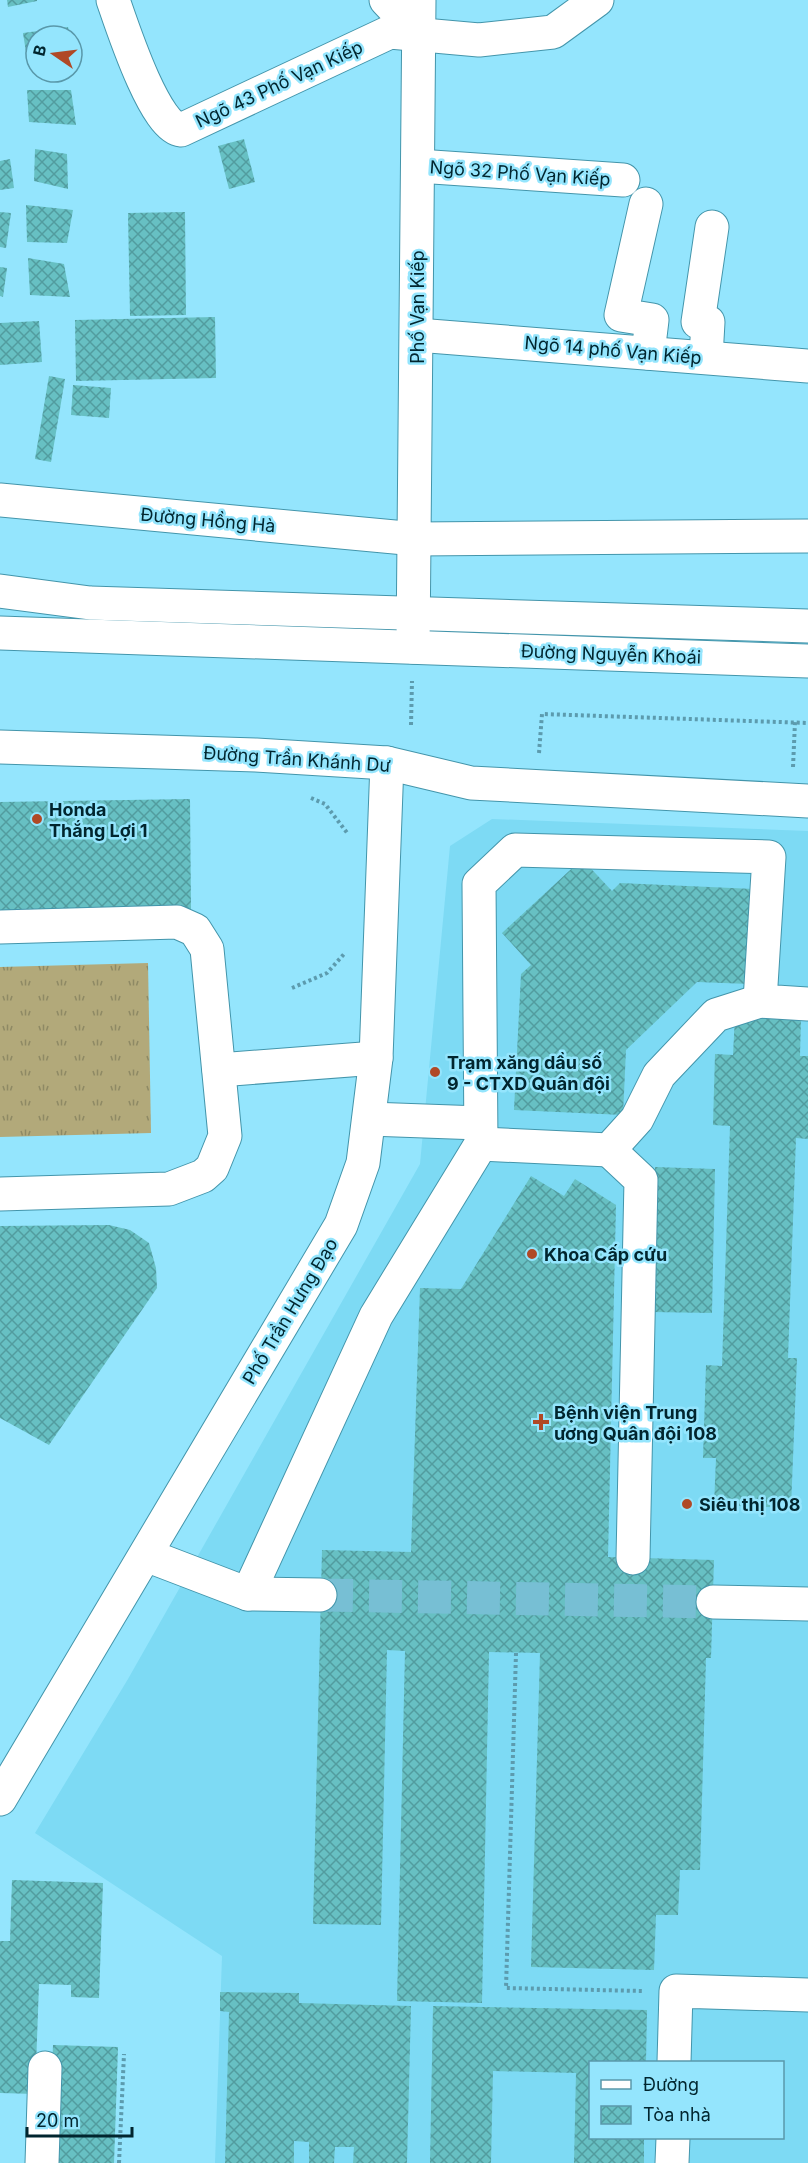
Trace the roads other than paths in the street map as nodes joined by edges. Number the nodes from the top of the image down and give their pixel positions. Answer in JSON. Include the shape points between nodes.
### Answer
{"nodes":[{"id":1,"x":113,"y":0,"type":"edge"},
{"id":2,"x":386,"y":0,"type":"edge"},
{"id":3,"x":419,"y":0,"type":"edge"},
{"id":4,"x":597,"y":0,"type":"edge"},
{"id":5,"x":419,"y":35,"type":"junction"},
{"id":6,"x":418,"y":166,"type":"junction"},
{"id":7,"x":623,"y":180,"type":"dead end"},
{"id":8,"x":646,"y":204,"type":"dead end"},
{"id":9,"x":712,"y":227,"type":"dead end"},
{"id":10,"x":417,"y":334,"type":"junction"},
{"id":11,"x":648,"y":353,"type":"junction"},
{"id":12,"x":706,"y":357,"type":"junction"},
{"id":13,"x":808,"y":366,"type":"edge"},
{"id":14,"x":0,"y":500,"type":"edge"},
{"id":15,"x":808,"y":536,"type":"edge"},
{"id":16,"x":416,"y":539,"type":"junction"},
{"id":17,"x":0,"y":591,"type":"edge"},
{"id":18,"x":416,"y":614,"type":"junction"},
{"id":19,"x":808,"y":626,"type":"edge"},
{"id":20,"x":0,"y":633,"type":"edge"},
{"id":21,"x":413,"y":647,"type":"junction"},
{"id":22,"x":808,"y":660,"type":"edge"},
{"id":23,"x":0,"y":747,"type":"edge"},
{"id":24,"x":387,"y":763,"type":"junction"},
{"id":25,"x":800,"y":801,"type":"edge"},
{"id":26,"x":0,"y":927,"type":"edge"},
{"id":27,"x":760,"y":1001,"type":"junction"},
{"id":28,"x":808,"y":1004,"type":"edge"},
{"id":29,"x":376,"y":1058,"type":"junction"},
{"id":30,"x":219,"y":1070,"type":"junction"},
{"id":31,"x":369,"y":1119,"type":"junction"},
{"id":32,"x":480,"y":1133,"type":"junction"},
{"id":33,"x":609,"y":1150,"type":"junction"},
{"id":34,"x":0,"y":1194,"type":"edge"},
{"id":35,"x":146,"y":1555,"type":"junction"},
{"id":36,"x":633,"y":1558,"type":"dead end"},
{"id":37,"x":248,"y":1594,"type":"junction"},
{"id":38,"x":320,"y":1595,"type":"tunnel mouth"},
{"id":39,"x":713,"y":1602,"type":"tunnel mouth"},
{"id":40,"x":808,"y":1604,"type":"edge"},
{"id":41,"x":0,"y":1799,"type":"edge"},
{"id":42,"x":808,"y":1995,"type":"edge"},
{"id":43,"x":674,"y":2061,"type":"edge"},
{"id":44,"x":45,"y":2068,"type":"dead end"},
{"id":45,"x":673,"y":2139,"type":"edge"},
{"id":46,"x":42,"y":2163,"type":"edge"},
{"id":47,"x":672,"y":2163,"type":"edge"}],
"edges":[{"from":1,"to":5,"type":"main road","name":"Ngõ 43 Phố Vạn Kiếp","via":[[143,80],[165,121],[182,130],[390,32]]},
{"from":2,"to":5,"type":"main road"},
{"from":3,"to":5,"type":"main road","name":"Phố Vạn Kiếp"},
{"from":4,"to":5,"type":"main road","via":[[553,32],[479,40]]},
{"from":5,"to":6,"type":"main road","name":"Phố Vạn Kiếp"},
{"from":6,"to":7,"type":"main road","name":"Ngõ 32 Phố Vạn Kiếp"},
{"from":6,"to":10,"type":"main road","name":"Phố Vạn Kiếp"},
{"from":8,"to":11,"type":"main road","via":[[621,315],[652,320]]},
{"from":9,"to":12,"type":"main road","via":[[698,322],[708,322]]},
{"from":10,"to":11,"type":"main road","name":"Ngõ 14 phố Vạn Kiếp"},
{"from":10,"to":16,"type":"main road","name":"Phố Vạn Kiếp"},
{"from":11,"to":12,"type":"main road","name":"Ngõ 14 phố Vạn Kiếp"},
{"from":12,"to":13,"type":"main road","name":"Ngõ 14 phố Vạn Kiếp"},
{"from":14,"to":16,"type":"main road","name":"Đường Hồng Hà"},
{"from":15,"to":16,"type":"main road"},
{"from":16,"to":18,"type":"main road","name":"Phố Vạn Kiếp"},
{"from":17,"to":18,"type":"main road","via":[[90,603]]},
{"from":18,"to":19,"type":"main road","name":"Đường Nguyễn Khoái"},
{"from":18,"to":21,"type":"main road","name":"Phố Vạn Kiếp"},
{"from":20,"to":21,"type":"main road"},
{"from":21,"to":22,"type":"main road","name":"Đường Nguyễn Khoái"},
{"from":23,"to":24,"type":"main road","name":"Đường Trần Khánh Dư"},
{"from":24,"to":25,"type":"main road","name":"Đường Trần Khánh Dư","via":[[471,783]]},
{"from":24,"to":29,"type":"main road","name":"Phố Trần Hưng Đạo"},
{"from":26,"to":30,"type":"main road","via":[[177,922],[195,930],[207,949]]},
{"from":27,"to":28,"type":"main road"},
{"from":27,"to":32,"type":"main road","via":[[769,857],[515,850],[478,884]]},
{"from":27,"to":33,"type":"main road","via":[[716,1015],[659,1076],[637,1119]]},
{"from":29,"to":30,"type":"main road"},
{"from":29,"to":31,"type":"main road","name":"Phố Trần Hưng Đạo"},
{"from":30,"to":34,"type":"main road","via":[[225,1136],[212,1168],[202,1176],[169,1189]]},
{"from":31,"to":32,"type":"main road"},
{"from":31,"to":35,"type":"main road","name":"Phố Trần Hưng Đạo","via":[[363,1163],[341,1225]]},
{"from":32,"to":33,"type":"main road"},
{"from":32,"to":37,"type":"main road","via":[[376,1316]]},
{"from":33,"to":36,"type":"main road","via":[[641,1180]]},
{"from":35,"to":37,"type":"main road"},
{"from":35,"to":41,"type":"main road","name":"Phố Trần Hưng Đạo"},
{"from":37,"to":38,"type":"main road"},
{"from":39,"to":40,"type":"main road"},
{"from":42,"to":43,"type":"main road","via":[[676,1991]]},
{"from":44,"to":46,"type":"main road"},
{"from":45,"to":47,"type":"main road"}]}
